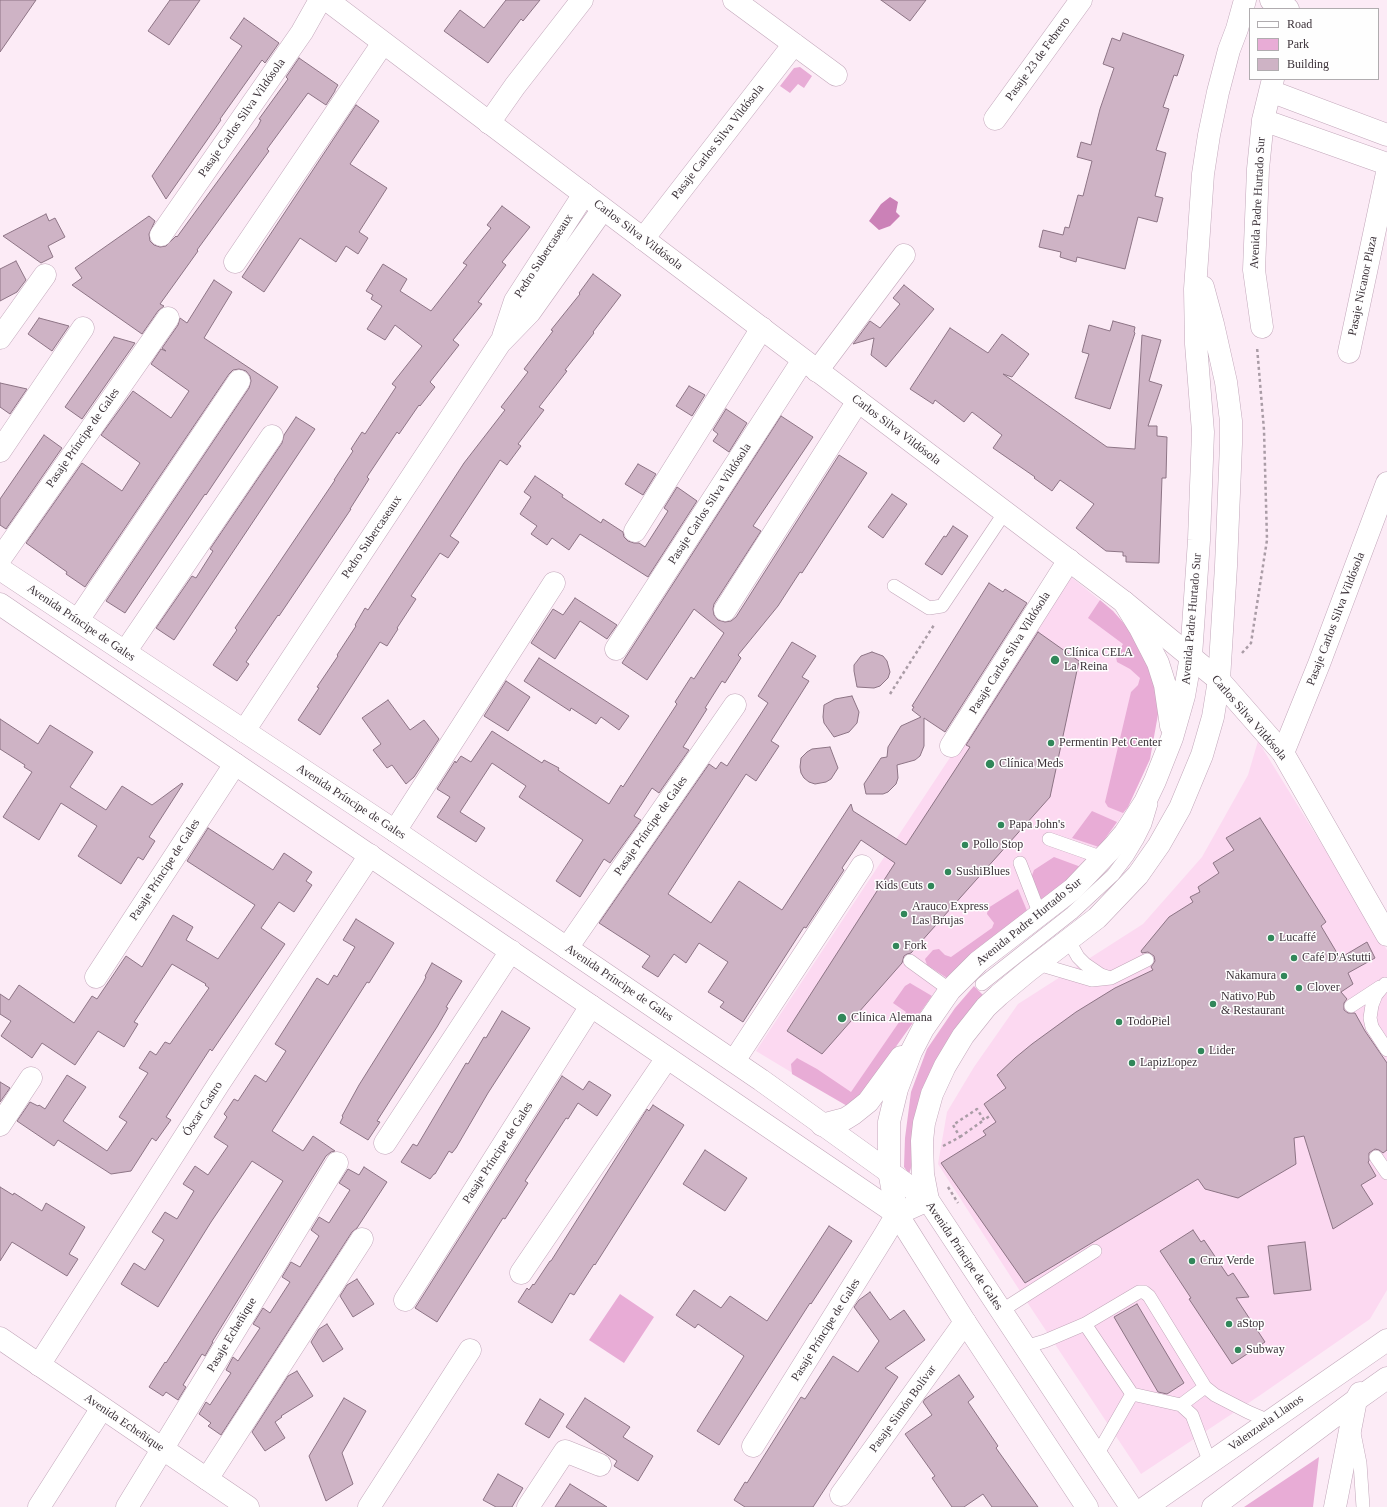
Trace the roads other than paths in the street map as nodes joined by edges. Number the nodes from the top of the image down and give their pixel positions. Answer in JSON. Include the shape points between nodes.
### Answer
{"nodes":[{"id":1,"x":320,"y":0,"type":"edge"},
{"id":2,"x":326,"y":0,"type":"edge"},
{"id":3,"x":582,"y":0,"type":"edge"},
{"id":4,"x":734,"y":0,"type":"edge"},
{"id":5,"x":1081,"y":0,"type":"edge"},
{"id":6,"x":1245,"y":0,"type":"edge"},
{"id":7,"x":1272,"y":0,"type":"edge"},
{"id":8,"x":1286,"y":8,"type":"edge"},
{"id":9,"x":383,"y":43,"type":"junction"},
{"id":10,"x":794,"y":44,"type":"junction"},
{"id":11,"x":836,"y":75,"type":"dead end"},
{"id":12,"x":1271,"y":85,"type":"edge"},
{"id":13,"x":995,"y":119,"type":"dead end"},
{"id":14,"x":1263,"y":120,"type":"junction"},
{"id":15,"x":489,"y":123,"type":"junction"},
{"id":16,"x":1387,"y":135,"type":"edge"},
{"id":17,"x":1387,"y":164,"type":"edge"},
{"id":18,"x":1387,"y":173,"type":"edge"},
{"id":19,"x":584,"y":194,"type":"junction"},
{"id":20,"x":603,"y":209,"type":"junction"},
{"id":21,"x":161,"y":235,"type":"dead end"},
{"id":22,"x":643,"y":239,"type":"junction"},
{"id":23,"x":1198,"y":252,"type":"junction"},
{"id":24,"x":904,"y":256,"type":"dead end"},
{"id":25,"x":235,"y":262,"type":"dead end"},
{"id":26,"x":45,"y":275,"type":"dead end"},
{"id":27,"x":168,"y":318,"type":"dead end"},
{"id":28,"x":83,"y":328,"type":"dead end"},
{"id":29,"x":762,"y":328,"type":"junction"},
{"id":30,"x":1260,"y":336,"type":"road end"},
{"id":31,"x":0,"y":338,"type":"edge"},
{"id":32,"x":500,"y":343,"type":"junction"},
{"id":33,"x":1349,"y":352,"type":"dead end"},
{"id":34,"x":810,"y":365,"type":"junction"},
{"id":35,"x":239,"y":381,"type":"dead end"},
{"id":36,"x":858,"y":401,"type":"junction"},
{"id":37,"x":272,"y":436,"type":"dead end"},
{"id":38,"x":0,"y":451,"type":"edge"},
{"id":39,"x":1387,"y":483,"type":"edge"},
{"id":40,"x":1005,"y":512,"type":"junction"},
{"id":41,"x":635,"y":531,"type":"dead end"},
{"id":42,"x":0,"y":559,"type":"edge"},
{"id":43,"x":1069,"y":560,"type":"junction"},
{"id":44,"x":0,"y":569,"type":"edge"},
{"id":45,"x":554,"y":583,"type":"dead end"},
{"id":46,"x":894,"y":586,"type":"dead end"},
{"id":47,"x":1124,"y":602,"type":"junction"},
{"id":48,"x":0,"y":604,"type":"edge"},
{"id":49,"x":725,"y":610,"type":"dead end"},
{"id":50,"x":78,"y":620,"type":"junction"},
{"id":51,"x":616,"y":649,"type":"dead end"},
{"id":52,"x":125,"y":652,"type":"junction"},
{"id":53,"x":1191,"y":656,"type":"junction"},
{"id":54,"x":1219,"y":680,"type":"junction"},
{"id":55,"x":735,"y":705,"type":"dead end"},
{"id":56,"x":244,"y":731,"type":"junction"},
{"id":57,"x":1172,"y":738,"type":"junction"},
{"id":58,"x":951,"y":746,"type":"dead end"},
{"id":59,"x":1282,"y":753,"type":"junction"},
{"id":60,"x":1163,"y":762,"type":"junction"},
{"id":61,"x":235,"y":764,"type":"junction"},
{"id":62,"x":395,"y":831,"type":"junction"},
{"id":63,"x":1049,"y":839,"type":"dead end"},
{"id":64,"x":370,"y":855,"type":"junction"},
{"id":65,"x":1103,"y":858,"type":"junction"},
{"id":66,"x":1020,"y":863,"type":"dead end"},
{"id":67,"x":862,"y":866,"type":"dead end"},
{"id":68,"x":1040,"y":915,"type":"junction"},
{"id":69,"x":1387,"y":935,"type":"edge"},
{"id":70,"x":1069,"y":941,"type":"junction"},
{"id":71,"x":567,"y":948,"type":"junction"},
{"id":72,"x":511,"y":951,"type":"junction"},
{"id":73,"x":1147,"y":960,"type":"dead end"},
{"id":74,"x":910,"y":961,"type":"dead end"},
{"id":75,"x":1038,"y":964,"type":"junction"},
{"id":76,"x":96,"y":977,"type":"dead end"},
{"id":77,"x":1111,"y":978,"type":"junction"},
{"id":78,"x":1386,"y":983,"type":"edge"},
{"id":79,"x":982,"y":984,"type":"dead end"},
{"id":80,"x":950,"y":990,"type":"junction"},
{"id":81,"x":591,"y":1006,"type":"junction"},
{"id":82,"x":1351,"y":1006,"type":"dead end"},
{"id":83,"x":923,"y":1030,"type":"junction"},
{"id":84,"x":1387,"y":1050,"type":"edge"},
{"id":85,"x":667,"y":1058,"type":"junction"},
{"id":86,"x":734,"y":1061,"type":"junction"},
{"id":87,"x":31,"y":1078,"type":"dead end"},
{"id":88,"x":0,"y":1125,"type":"edge"},
{"id":89,"x":822,"y":1125,"type":"junction"},
{"id":90,"x":385,"y":1143,"type":"dead end"},
{"id":91,"x":1376,"y":1157,"type":"dead end"},
{"id":92,"x":337,"y":1163,"type":"dead end"},
{"id":93,"x":889,"y":1171,"type":"junction"},
{"id":94,"x":1387,"y":1173,"type":"edge"},
{"id":95,"x":928,"y":1200,"type":"junction"},
{"id":96,"x":897,"y":1214,"type":"junction"},
{"id":97,"x":362,"y":1239,"type":"dead end"},
{"id":98,"x":1095,"y":1251,"type":"dead end"},
{"id":99,"x":521,"y":1273,"type":"dead end"},
{"id":100,"x":404,"y":1300,"type":"dead end"},
{"id":101,"x":1001,"y":1310,"type":"junction"},
{"id":102,"x":965,"y":1322,"type":"junction"},
{"id":103,"x":1085,"y":1324,"type":"junction"},
{"id":104,"x":0,"y":1338,"type":"edge"},
{"id":105,"x":1386,"y":1340,"type":"edge"},
{"id":106,"x":1025,"y":1347,"type":"junction"},
{"id":107,"x":470,"y":1350,"type":"dead end"},
{"id":108,"x":39,"y":1365,"type":"junction"},
{"id":109,"x":1387,"y":1378,"type":"edge"},
{"id":110,"x":1205,"y":1387,"type":"junction"},
{"id":111,"x":1132,"y":1394,"type":"junction"},
{"id":112,"x":1356,"y":1400,"type":"junction"},
{"id":113,"x":1181,"y":1405,"type":"junction"},
{"id":114,"x":102,"y":1408,"type":"junction"},
{"id":115,"x":1269,"y":1421,"type":"junction"},
{"id":116,"x":1352,"y":1421,"type":"junction"},
{"id":117,"x":754,"y":1446,"type":"dead end"},
{"id":118,"x":162,"y":1449,"type":"junction"},
{"id":119,"x":1097,"y":1455,"type":"junction"},
{"id":120,"x":1210,"y":1463,"type":"junction"},
{"id":121,"x":600,"y":1465,"type":"dead end"},
{"id":122,"x":206,"y":1479,"type":"junction"},
{"id":123,"x":841,"y":1495,"type":"dead end"},
{"id":124,"x":39,"y":1507,"type":"edge"},
{"id":125,"x":127,"y":1507,"type":"edge"},
{"id":126,"x":248,"y":1507,"type":"edge"},
{"id":127,"x":369,"y":1507,"type":"edge"},
{"id":128,"x":528,"y":1507,"type":"edge"},
{"id":129,"x":1087,"y":1507,"type":"edge"},
{"id":130,"x":1131,"y":1507,"type":"edge"},
{"id":131,"x":1146,"y":1507,"type":"edge"},
{"id":132,"x":1213,"y":1507,"type":"edge"},
{"id":133,"x":1335,"y":1507,"type":"edge"},
{"id":134,"x":1363,"y":1507,"type":"edge"}],
"edges":[{"from":1,"to":21,"type":"street","name":"Pasaje Carlos Silva Vildósola","via":[[302,32]]},
{"from":2,"to":9,"type":"street","name":"Carlos Silva Vildósola"},
{"from":3,"to":15,"type":"street"},
{"from":4,"to":10,"type":"street"},
{"from":5,"to":13,"type":"street","name":"Pasaje 23 de Febrero"},
{"from":6,"to":23,"type":"street","name":"Avenida Padre Hurtado Sur","via":[[1229,50],[1209,135],[1203,174]]},
{"from":7,"to":8,"type":"street"},
{"from":9,"to":15,"type":"street","name":"Carlos Silva Vildósola"},
{"from":9,"to":25,"type":"street"},
{"from":10,"to":11,"type":"street"},
{"from":10,"to":22,"type":"street","name":"Pasaje Carlos Silva Vildósola"},
{"from":12,"to":14,"type":"street","name":"Avenida Padre Hurtado Sur"},
{"from":12,"to":16,"type":"street"},
{"from":14,"to":17,"type":"street"},
{"from":14,"to":30,"type":"street","name":"Avenida Padre Hurtado Sur","via":[[1258,169],[1254,270]]},
{"from":15,"to":19,"type":"street","name":"Carlos Silva Vildósola"},
{"from":18,"to":33,"type":"street","name":"Pasaje Nicanor Plaza"},
{"from":19,"to":20,"type":"street","name":"Carlos Silva Vildósola"},
{"from":19,"to":32,"type":"street","name":"Pedro Subercaseaux","via":[[515,301]]},
{"from":20,"to":22,"type":"street","name":"Carlos Silva Vildósola"},
{"from":20,"to":32,"type":"street","name":"Pedro Subercaseaux","via":[[530,312]]},
{"from":22,"to":29,"type":"street","name":"Carlos Silva Vildósola"},
{"from":23,"to":53,"type":"street","name":"Avenida Padre Hurtado Sur","via":[[1195,308],[1203,460]]},
{"from":23,"to":54,"type":"street","name":"Avenida Padre Hurtado Sur","via":[[1204,293],[1226,382],[1231,421],[1231,468]]},
{"from":24,"to":34,"type":"street","name":"Pasaje Carlos Silva Vildósola"},
{"from":26,"to":31,"type":"street"},
{"from":27,"to":42,"type":"street","name":"Pasaje Príncipe de Gales"},
{"from":28,"to":38,"type":"street"},
{"from":29,"to":34,"type":"street","name":"Carlos Silva Vildósola"},
{"from":29,"to":41,"type":"street"},
{"from":32,"to":56,"type":"street","name":"Pedro Subercaseaux"},
{"from":34,"to":36,"type":"street","name":"Carlos Silva Vildósola"},
{"from":34,"to":51,"type":"street","name":"Pasaje Carlos Silva Vildósola"},
{"from":35,"to":50,"type":"street"},
{"from":36,"to":40,"type":"street","name":"Carlos Silva Vildósola"},
{"from":36,"to":49,"type":"street"},
{"from":37,"to":52,"type":"street"},
{"from":39,"to":59,"type":"street","name":"Pasaje Carlos Silva Vildósola","via":[[1319,664]]},
{"from":40,"to":43,"type":"street","name":"Carlos Silva Vildósola"},
{"from":40,"to":46,"type":"lane","via":[[942,606],[929,608]]},
{"from":43,"to":47,"type":"street","name":"Carlos Silva Vildósola"},
{"from":43,"to":58,"type":"street","name":"Pasaje Carlos Silva Vildósola"},
{"from":44,"to":50,"type":"street","name":"Avenida Príncipe de Gales"},
{"from":45,"to":62,"type":"street"},
{"from":47,"to":53,"type":"street","name":"Carlos Silva Vildósola"},
{"from":47,"to":57,"type":"street","via":[[1158,663],[1168,698]]},
{"from":48,"to":61,"type":"street"},
{"from":50,"to":52,"type":"street","name":"Avenida Príncipe de Gales"},
{"from":52,"to":56,"type":"street","name":"Avenida Príncipe de Gales"},
{"from":53,"to":54,"type":"street","name":"Carlos Silva Vildósola"},
{"from":53,"to":57,"type":"street","name":"Avenida Padre Hurtado Sur","via":[[1184,696]]},
{"from":54,"to":59,"type":"street","name":"Carlos Silva Vildósola"},
{"from":54,"to":70,"type":"street","name":"Avenida Padre Hurtado Sur","via":[[1213,717],[1202,755],[1170,828],[1149,861],[1126,889]]},
{"from":55,"to":71,"type":"street","name":"Pasaje Príncipe de Gales"},
{"from":56,"to":62,"type":"street","name":"Avenida Príncipe de Gales"},
{"from":57,"to":60,"type":"street","name":"Avenida Padre Hurtado Sur"},
{"from":59,"to":69,"type":"street","name":"Carlos Silva Vildósola"},
{"from":60,"to":65,"type":"street","name":"Avenida Padre Hurtado Sur","via":[[1145,802],[1125,833]]},
{"from":60,"to":79,"type":"lane","via":[[1145,824],[1120,868],[1096,893]]},
{"from":61,"to":64,"type":"street"},
{"from":61,"to":76,"type":"street","name":"Pasaje Príncipe de Gales"},
{"from":62,"to":71,"type":"street","name":"Avenida Príncipe de Gales"},
{"from":63,"to":65,"type":"lane"},
{"from":64,"to":72,"type":"street"},
{"from":64,"to":108,"type":"street","name":"Óscar Castro"},
{"from":65,"to":68,"type":"street","name":"Avenida Padre Hurtado Sur","via":[[1073,889]]},
{"from":66,"to":68,"type":"lane"},
{"from":67,"to":86,"type":"street"},
{"from":68,"to":80,"type":"street","name":"Avenida Padre Hurtado Sur","via":[[978,962]]},
{"from":70,"to":75,"type":"street","name":"Avenida Padre Hurtado Sur"},
{"from":70,"to":77,"type":"lane","via":[[1085,964],[1100,975]]},
{"from":71,"to":86,"type":"street","name":"Avenida Príncipe de Gales"},
{"from":72,"to":81,"type":"street"},
{"from":72,"to":90,"type":"street"},
{"from":73,"to":77,"type":"lane"},
{"from":74,"to":80,"type":"lane"},
{"from":75,"to":77,"type":"lane","via":[[1084,979]]},
{"from":75,"to":95,"type":"street","name":"Avenida Padre Hurtado Sur","via":[[986,1007],[963,1036],[937,1082],[927,1110],[922,1141],[923,1174]]},
{"from":78,"to":82,"type":"lane"},
{"from":78,"to":84,"type":"lane","via":[[1372,1004],[1370,1018]]},
{"from":80,"to":83,"type":"street","name":"Avenida Padre Hurtado Sur"},
{"from":81,"to":85,"type":"street"},
{"from":81,"to":100,"type":"street","name":"Pasaje Príncipe de Gales"},
{"from":83,"to":89,"type":"street","via":[[868,1102],[845,1119]]},
{"from":83,"to":93,"type":"street","name":"Avenida Padre Hurtado Sur","via":[[904,1067],[891,1110]]},
{"from":85,"to":96,"type":"street"},
{"from":85,"to":99,"type":"street"},
{"from":86,"to":89,"type":"street","name":"Avenida Príncipe de Gales"},
{"from":87,"to":88,"type":"street"},
{"from":89,"to":93,"type":"street","name":"Avenida Príncipe de Gales"},
{"from":91,"to":94,"type":"lane"},
{"from":92,"to":118,"type":"street","name":"Pasaje Echeñique"},
{"from":93,"to":95,"type":"street","name":"Avenida Príncipe de Gales"},
{"from":93,"to":96,"type":"street","name":"Avenida Padre Hurtado Sur"},
{"from":95,"to":96,"type":"street"},
{"from":95,"to":101,"type":"street","name":"Avenida Príncipe de Gales"},
{"from":96,"to":102,"type":"street"},
{"from":96,"to":117,"type":"street","name":"Pasaje Príncipe de Gales"},
{"from":97,"to":122,"type":"street"},
{"from":98,"to":101,"type":"lane"},
{"from":101,"to":106,"type":"street","name":"Avenida Príncipe de Gales"},
{"from":102,"to":123,"type":"street","name":"Pasaje Simón Bolívar"},
{"from":102,"to":129,"type":"street"},
{"from":103,"to":106,"type":"lane"},
{"from":103,"to":110,"type":"lane","via":[[1139,1292],[1144,1292],[1149,1296]]},
{"from":103,"to":111,"type":"lane"},
{"from":104,"to":108,"type":"street","name":"Avenida Echeñique"},
{"from":105,"to":112,"type":"street"},
{"from":105,"to":115,"type":"street","name":"Valenzuela Llanos"},
{"from":106,"to":119,"type":"street","name":"Avenida Príncipe de Gales"},
{"from":107,"to":127,"type":"street"},
{"from":108,"to":114,"type":"street","name":"Avenida Echeñique"},
{"from":109,"to":112,"type":"street"},
{"from":110,"to":113,"type":"lane"},
{"from":110,"to":115,"type":"lane","via":[[1215,1395]]},
{"from":111,"to":113,"type":"lane"},
{"from":111,"to":119,"type":"lane"},
{"from":112,"to":116,"type":"street"},
{"from":112,"to":132,"type":"street"},
{"from":113,"to":120,"type":"lane","via":[[1192,1415]]},
{"from":114,"to":118,"type":"street","name":"Avenida Echeñique"},
{"from":114,"to":124,"type":"street"},
{"from":115,"to":120,"type":"street","name":"Valenzuela Llanos"},
{"from":116,"to":133,"type":"street"},
{"from":116,"to":134,"type":"lane","via":[[1360,1463]]},
{"from":118,"to":122,"type":"street","name":"Avenida Echeñique"},
{"from":118,"to":125,"type":"street","name":"Pasaje Echeñique"},
{"from":119,"to":130,"type":"street","name":"Avenida Príncipe de Gales"},
{"from":120,"to":131,"type":"street","name":"Valenzuela Llanos"},
{"from":121,"to":128,"type":"street","via":[[565,1451]]},
{"from":122,"to":126,"type":"street","name":"Avenida Echeñique"}]}
